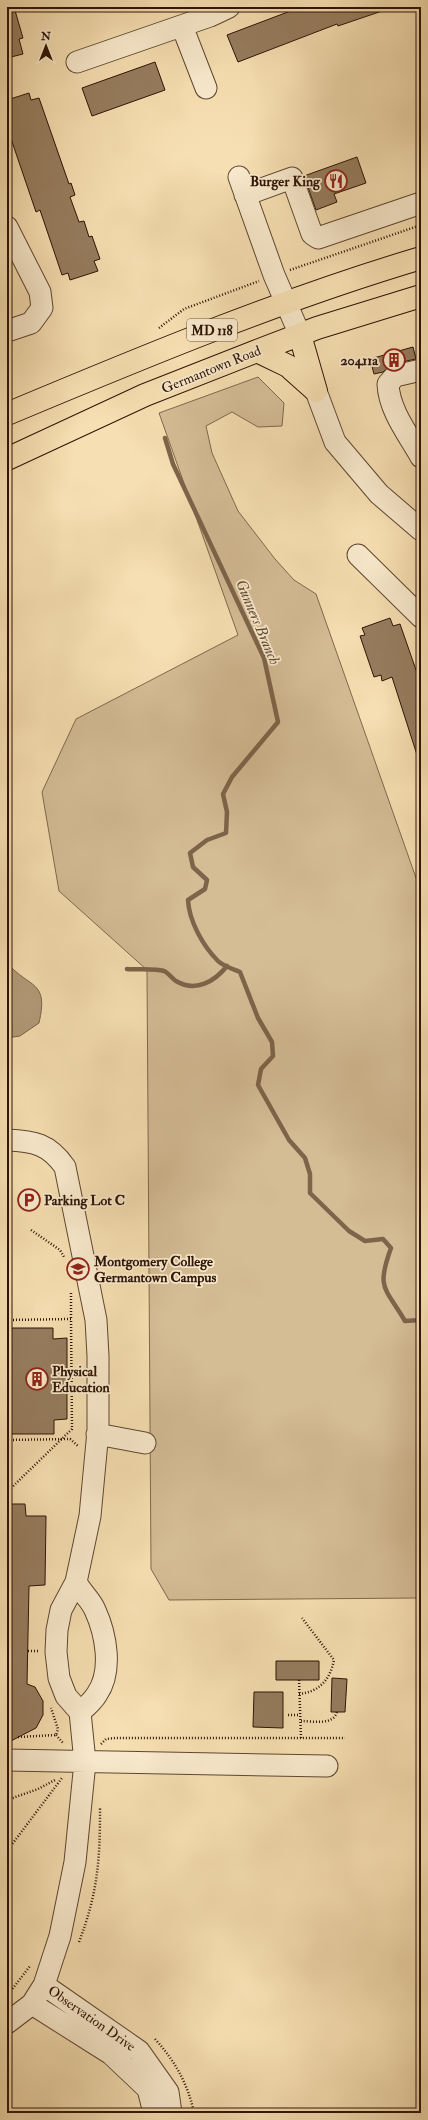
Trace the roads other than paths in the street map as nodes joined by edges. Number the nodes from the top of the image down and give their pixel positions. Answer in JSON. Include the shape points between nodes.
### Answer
{"nodes":[{"id":1,"x":229,"y":7,"type":"edge"},
{"id":2,"x":182,"y":26,"type":"junction"},
{"id":3,"x":77,"y":62,"type":"dead end"},
{"id":4,"x":206,"y":88,"type":"dead end"},
{"id":5,"x":421,"y":203,"type":"edge"},
{"id":6,"x":7,"y":228,"type":"edge"},
{"id":7,"x":421,"y":258,"type":"edge"},
{"id":8,"x":421,"y":296,"type":"edge"},
{"id":9,"x":286,"y":303,"type":"junction"},
{"id":10,"x":7,"y":331,"type":"edge"},
{"id":11,"x":300,"y":336,"type":"junction"},
{"id":12,"x":257,"y":351,"type":"junction"},
{"id":13,"x":421,"y":370,"type":"edge"},
{"id":14,"x":316,"y":391,"type":"junction"},
{"id":15,"x":7,"y":414,"type":"edge"},
{"id":16,"x":421,"y":456,"type":"edge"},
{"id":17,"x":7,"y":459,"type":"edge"},
{"id":18,"x":418,"y":520,"type":"edge"},
{"id":19,"x":358,"y":556,"type":"dead end"},
{"id":20,"x":421,"y":617,"type":"edge"},
{"id":21,"x":7,"y":1140,"type":"edge"},
{"id":22,"x":97,"y":1434,"type":"junction"},
{"id":23,"x":145,"y":1443,"type":"dead end"},
{"id":24,"x":76,"y":1582,"type":"junction"},
{"id":25,"x":80,"y":1712,"type":"junction"},
{"id":26,"x":91,"y":1755,"type":"junction"},
{"id":27,"x":7,"y":1760,"type":"edge"},
{"id":28,"x":327,"y":1766,"type":"dead end"},
{"id":29,"x":44,"y":1985,"type":"junction"},
{"id":30,"x":32,"y":2004,"type":"junction"},
{"id":31,"x":7,"y":2022,"type":"edge"},
{"id":32,"x":154,"y":2113,"type":"edge"},
{"id":33,"x":172,"y":2113,"type":"edge"}],
"edges":[{"from":1,"to":2,"type":"street"},
{"from":2,"to":3,"type":"street"},
{"from":2,"to":4,"type":"street"},
{"from":5,"to":9,"type":"street","via":[[318,238],[312,234],[292,178],[242,186]]},
{"from":6,"to":10,"type":"street","via":[[40,292],[42,308],[31,323]]},
{"from":7,"to":9,"type":"main road","number":"MD 118"},
{"from":8,"to":11,"type":"main road","name":"Germantown Road","number":"MD 118","via":[[317,328]]},
{"from":9,"to":11,"type":"street"},
{"from":9,"to":15,"type":"main road","number":"MD 118","via":[[152,353]]},
{"from":11,"to":12,"type":"main road","name":"Germantown Road","number":"MD 118"},
{"from":11,"to":14,"type":"main road"},
{"from":12,"to":14,"type":"main road","via":[[288,366]]},
{"from":12,"to":17,"type":"main road","name":"Germantown Road","number":"MD 118","via":[[145,395]]},
{"from":13,"to":16,"type":"street","via":[[395,376],[388,384],[388,395],[395,413]]},
{"from":14,"to":18,"type":"street","via":[[335,442],[379,494]]},
{"from":19,"to":20,"type":"street"},
{"from":21,"to":22,"type":"street","via":[[34,1142],[47,1148],[65,1167],[96,1320]]},
{"from":22,"to":23,"type":"street"},
{"from":22,"to":24,"type":"street","via":[[86,1541]]},
{"from":24,"to":25,"type":"street","via":[[61,1610],[56,1652],[59,1678],[66,1696]]},
{"from":24,"to":25,"type":"street","via":[[94,1608],[105,1641],[104,1682],[98,1694]]},
{"from":25,"to":26,"type":"street"},
{"from":26,"to":27,"type":"street"},
{"from":26,"to":28,"type":"street"},
{"from":26,"to":29,"type":"street","via":[[75,1862],[60,1936]]},
{"from":29,"to":30,"type":"street","name":"Observation Drive"},
{"from":29,"to":33,"type":"street","name":"Observation Drive","via":[[139,2051],[168,2092]]},
{"from":30,"to":31,"type":"street","name":"Observation Drive"},
{"from":30,"to":32,"type":"street","name":"Observation Drive","via":[[111,2054],[148,2089]]}]}
